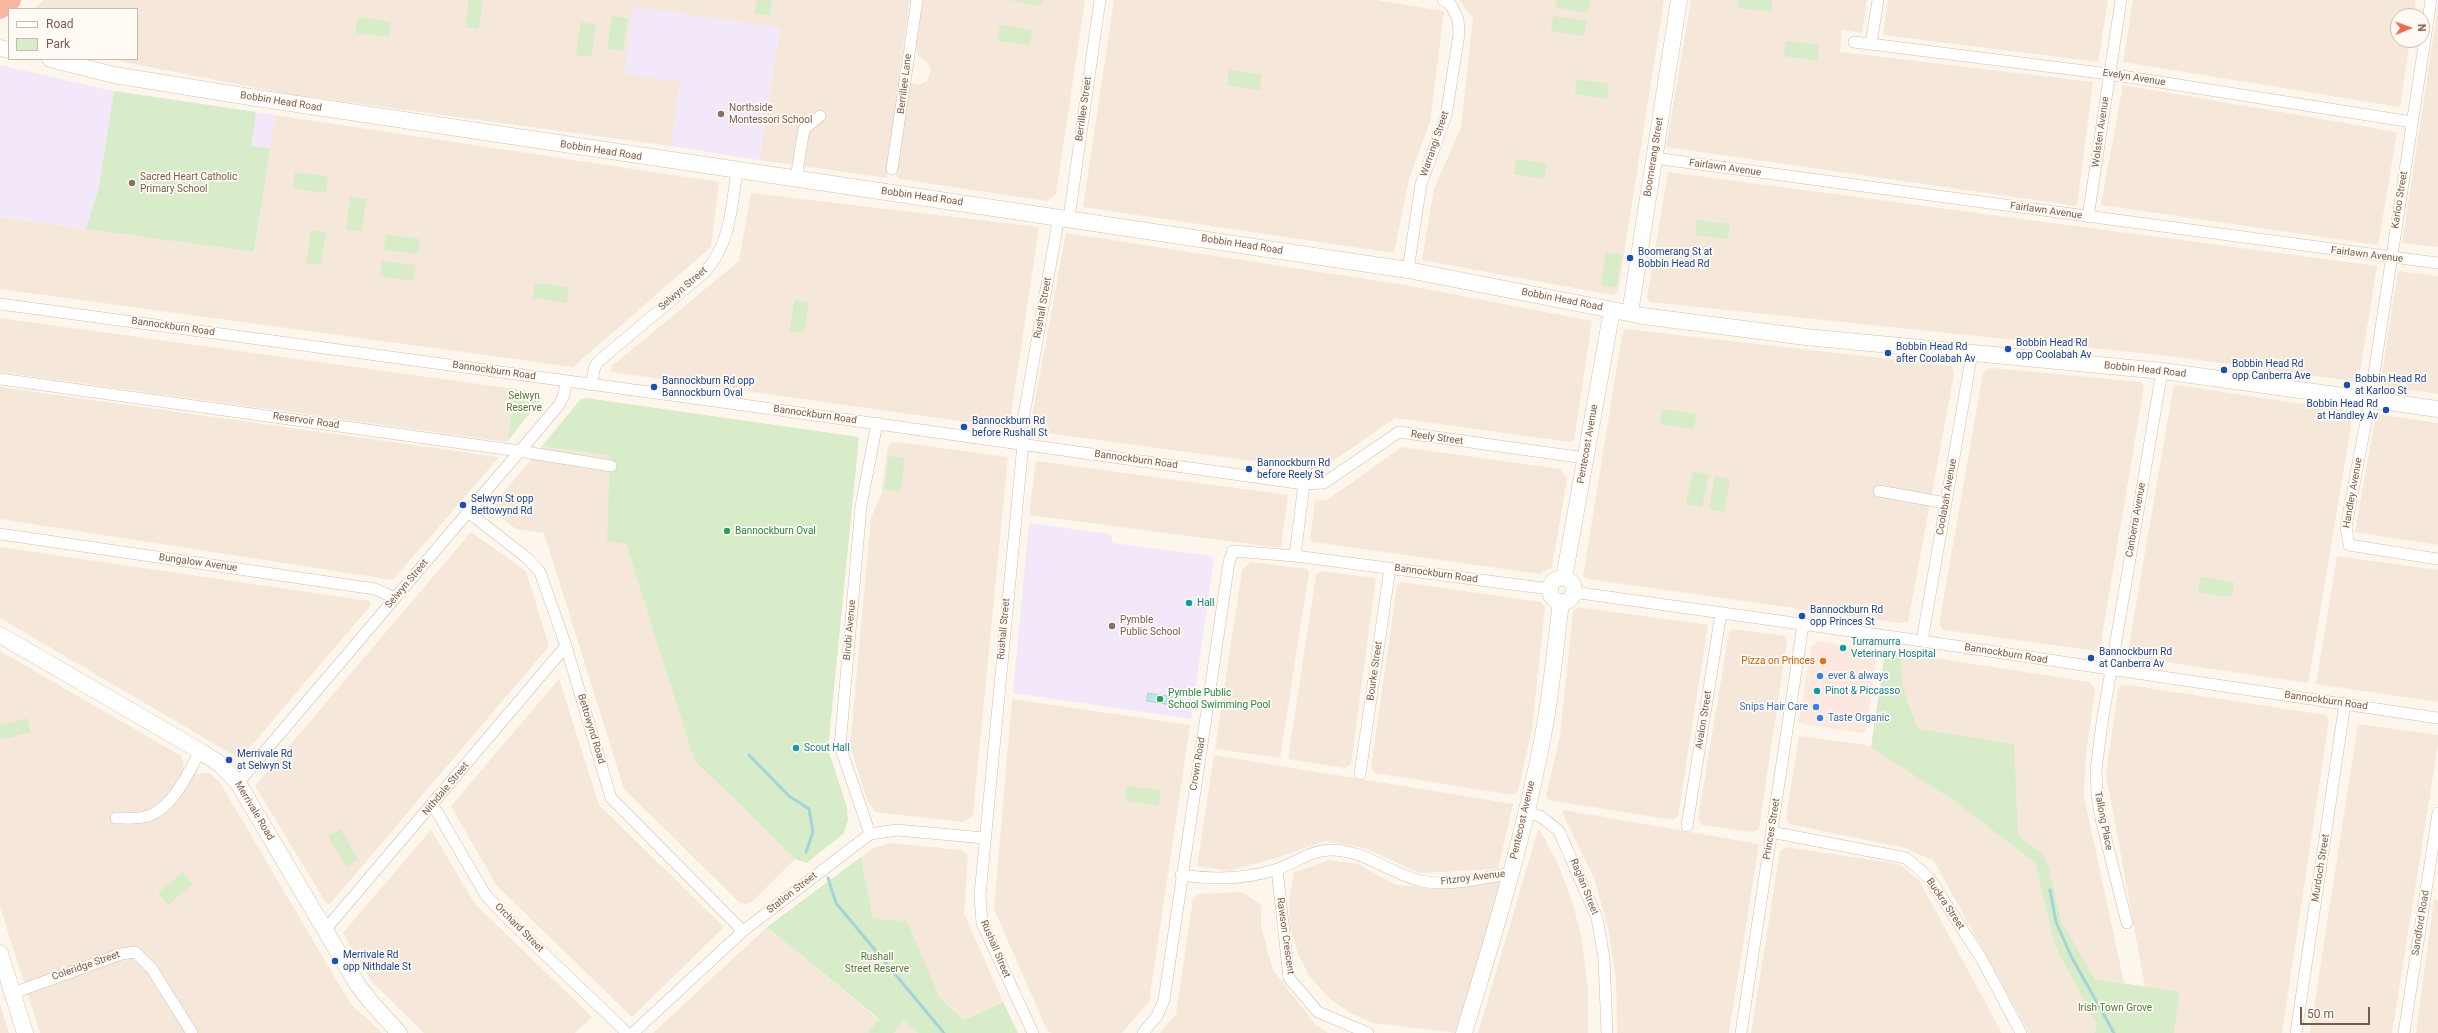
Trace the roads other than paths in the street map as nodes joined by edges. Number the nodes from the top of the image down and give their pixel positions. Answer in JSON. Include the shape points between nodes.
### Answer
{"nodes":[{"id":1,"x":10,"y":0,"type":"edge"},
{"id":2,"x":917,"y":0,"type":"edge"},
{"id":3,"x":1100,"y":0,"type":"edge"},
{"id":4,"x":1443,"y":0,"type":"edge"},
{"id":5,"x":1679,"y":0,"type":"edge"},
{"id":6,"x":1878,"y":0,"type":"edge"},
{"id":7,"x":2121,"y":0,"type":"edge"},
{"id":8,"x":2431,"y":0,"type":"edge"},
{"id":9,"x":0,"y":8,"type":"edge"},
{"id":10,"x":1854,"y":42,"type":"dead end"},
{"id":11,"x":1871,"y":44,"type":"junction"},
{"id":12,"x":54,"y":60,"type":"edge"},
{"id":13,"x":2109,"y":74,"type":"junction"},
{"id":14,"x":820,"y":116,"type":"dead end"},
{"id":15,"x":2412,"y":122,"type":"junction"},
{"id":16,"x":1654,"y":158,"type":"junction"},
{"id":17,"x":892,"y":169,"type":"dead end"},
{"id":18,"x":737,"y":171,"type":"junction"},
{"id":19,"x":796,"y":178,"type":"junction"},
{"id":20,"x":1064,"y":217,"type":"junction"},
{"id":21,"x":2088,"y":217,"type":"junction"},
{"id":22,"x":2392,"y":258,"type":"junction"},
{"id":23,"x":2438,"y":263,"type":"edge"},
{"id":24,"x":1408,"y":270,"type":"junction"},
{"id":25,"x":0,"y":304,"type":"edge"},
{"id":26,"x":1612,"y":310,"type":"junction"},
{"id":27,"x":1630,"y":313,"type":"junction"},
{"id":28,"x":1972,"y":353,"type":"junction"},
{"id":29,"x":2162,"y":371,"type":"junction"},
{"id":30,"x":0,"y":378,"type":"edge"},
{"id":31,"x":566,"y":381,"type":"junction"},
{"id":32,"x":591,"y":385,"type":"junction"},
{"id":33,"x":2370,"y":400,"type":"junction"},
{"id":34,"x":2438,"y":409,"type":"edge"},
{"id":35,"x":877,"y":423,"type":"junction"},
{"id":36,"x":1023,"y":444,"type":"junction"},
{"id":37,"x":520,"y":451,"type":"junction"},
{"id":38,"x":1585,"y":458,"type":"junction"},
{"id":39,"x":611,"y":466,"type":"dead end"},
{"id":40,"x":1304,"y":484,"type":"junction"},
{"id":41,"x":1880,"y":491,"type":"dead end"},
{"id":42,"x":1946,"y":503,"type":"junction"},
{"id":43,"x":468,"y":512,"type":"junction"},
{"id":44,"x":0,"y":534,"type":"edge"},
{"id":45,"x":1295,"y":556,"type":"junction"},
{"id":46,"x":2438,"y":559,"type":"edge"},
{"id":47,"x":1390,"y":568,"type":"junction"},
{"id":48,"x":1564,"y":578,"type":"junction"},
{"id":49,"x":1550,"y":590,"type":"junction"},
{"id":50,"x":1567,"y":597,"type":"junction"},
{"id":51,"x":395,"y":598,"type":"junction"},
{"id":52,"x":1721,"y":613,"type":"junction"},
{"id":53,"x":1803,"y":625,"type":"junction"},
{"id":54,"x":0,"y":635,"type":"edge"},
{"id":55,"x":1922,"y":641,"type":"junction"},
{"id":56,"x":566,"y":646,"type":"junction"},
{"id":57,"x":2111,"y":669,"type":"junction"},
{"id":58,"x":2345,"y":704,"type":"junction"},
{"id":59,"x":2438,"y":718,"type":"edge"},
{"id":60,"x":200,"y":751,"type":"junction"},
{"id":61,"x":1360,"y":774,"type":"dead end"},
{"id":62,"x":238,"y":783,"type":"junction"},
{"id":63,"x":433,"y":805,"type":"junction"},
{"id":64,"x":1525,"y":812,"type":"junction"},
{"id":65,"x":2438,"y":813,"type":"edge"},
{"id":66,"x":116,"y":818,"type":"dead end"},
{"id":67,"x":1687,"y":826,"type":"dead end"},
{"id":68,"x":1771,"y":832,"type":"junction"},
{"id":69,"x":870,"y":834,"type":"junction"},
{"id":70,"x":984,"y":838,"type":"junction"},
{"id":71,"x":1277,"y":869,"type":"junction"},
{"id":72,"x":1511,"y":873,"type":"junction"},
{"id":73,"x":1181,"y":875,"type":"junction"},
{"id":74,"x":2426,"y":888,"type":"junction"},
{"id":75,"x":2438,"y":890,"type":"edge"},
{"id":76,"x":2127,"y":923,"type":"dead end"},
{"id":77,"x":325,"y":930,"type":"junction"},
{"id":78,"x":743,"y":931,"type":"junction"},
{"id":79,"x":0,"y":953,"type":"edge"},
{"id":80,"x":12,"y":993,"type":"junction"},
{"id":81,"x":25,"y":1033,"type":"edge"},
{"id":82,"x":192,"y":1033,"type":"edge"},
{"id":83,"x":399,"y":1033,"type":"edge"},
{"id":84,"x":627,"y":1033,"type":"edge"},
{"id":85,"x":633,"y":1033,"type":"edge"},
{"id":86,"x":1033,"y":1033,"type":"edge"},
{"id":87,"x":1143,"y":1033,"type":"edge"},
{"id":88,"x":1368,"y":1033,"type":"edge"},
{"id":89,"x":1464,"y":1033,"type":"edge"},
{"id":90,"x":1607,"y":1033,"type":"edge"},
{"id":91,"x":1741,"y":1033,"type":"edge"},
{"id":92,"x":2021,"y":1033,"type":"edge"},
{"id":93,"x":2296,"y":1033,"type":"edge"},
{"id":94,"x":2404,"y":1033,"type":"edge"}],
"edges":[{"from":1,"to":9,"type":"highway"},
{"from":2,"to":17,"type":"street","name":"Berrillee Lane","via":[[908,75]]},
{"from":3,"to":20,"type":"street","name":"Berrillee Street"},
{"from":4,"to":24,"type":"street","name":"Warrangi Street","via":[[1451,5],[1458,18],[1459,34],[1446,116],[1421,184]]},
{"from":5,"to":16,"type":"main road","name":"Boomerang Street"},
{"from":6,"to":11,"type":"street"},
{"from":7,"to":13,"type":"street","name":"Wolsten Avenue"},
{"from":8,"to":15,"type":"street","name":"Karloo Street"},
{"from":10,"to":11,"type":"street","name":"Evelyn Avenue"},
{"from":11,"to":13,"type":"street","name":"Evelyn Avenue"},
{"from":12,"to":18,"type":"main road","name":"Bobbin Head Road","via":[[114,75],[242,96]]},
{"from":13,"to":15,"type":"street","name":"Evelyn Avenue"},
{"from":13,"to":21,"type":"street","name":"Wolsten Avenue"},
{"from":14,"to":19,"type":"street","via":[[804,129]]},
{"from":15,"to":22,"type":"street","name":"Karloo Street"},
{"from":16,"to":21,"type":"street","name":"Fairlawn Avenue"},
{"from":16,"to":27,"type":"main road","name":"Boomerang Street"},
{"from":18,"to":19,"type":"main road","name":"Bobbin Head Road"},
{"from":18,"to":32,"type":"street","name":"Selwyn Street","via":[[726,236],[718,256],[705,272],[599,361],[595,366]]},
{"from":19,"to":20,"type":"main road","name":"Bobbin Head Road"},
{"from":20,"to":24,"type":"main road","name":"Bobbin Head Road"},
{"from":20,"to":36,"type":"street","name":"Rushall Street","via":[[1022,426]]},
{"from":21,"to":22,"type":"street","name":"Fairlawn Avenue"},
{"from":22,"to":23,"type":"street","name":"Fairlawn Avenue"},
{"from":22,"to":33,"type":"street","name":"Karloo Street"},
{"from":24,"to":26,"type":"main road","name":"Bobbin Head Road"},
{"from":25,"to":31,"type":"street","name":"Bannockburn Road"},
{"from":26,"to":27,"type":"main road","name":"Bobbin Head Road"},
{"from":26,"to":38,"type":"main road","name":"Pentecost Avenue"},
{"from":27,"to":28,"type":"main road","name":"Bobbin Head Road","via":[[1806,337]]},
{"from":28,"to":29,"type":"main road","name":"Bobbin Head Road"},
{"from":28,"to":42,"type":"street","name":"Coolabah Avenue"},
{"from":29,"to":33,"type":"main road","name":"Bobbin Head Road"},
{"from":29,"to":57,"type":"street","name":"Canberra Avenue"},
{"from":30,"to":37,"type":"street","name":"Reservoir Road"},
{"from":31,"to":32,"type":"street","name":"Bannockburn Road"},
{"from":31,"to":37,"type":"street","name":"Selwyn Street","via":[[559,405]]},
{"from":32,"to":35,"type":"street","name":"Bannockburn Road"},
{"from":33,"to":34,"type":"main road","name":"Bobbin Head Road"},
{"from":33,"to":46,"type":"street","name":"Handley Avenue","via":[[2346,527],[2349,545]]},
{"from":35,"to":36,"type":"street","name":"Bannockburn Road"},
{"from":35,"to":69,"type":"street","name":"Birubi Avenue","via":[[861,506],[840,746]]},
{"from":36,"to":40,"type":"street","name":"Bannockburn Road"},
{"from":36,"to":70,"type":"street","name":"Rushall Street"},
{"from":37,"to":39,"type":"street","name":"Reservoir Road"},
{"from":37,"to":43,"type":"street","name":"Selwyn Street"},
{"from":38,"to":40,"type":"street","name":"Reely Street","via":[[1399,432],[1324,483]]},
{"from":38,"to":48,"type":"main road","name":"Pentecost Avenue"},
{"from":40,"to":45,"type":"street"},
{"from":41,"to":42,"type":"street"},
{"from":42,"to":55,"type":"street","name":"Coolabah Avenue"},
{"from":43,"to":51,"type":"street","name":"Selwyn Street"},
{"from":43,"to":56,"type":"street","name":"Bettowynd Road","via":[[535,565]]},
{"from":44,"to":51,"type":"street","name":"Bungalow Avenue","via":[[375,589]]},
{"from":45,"to":47,"type":"street","name":"Bannockburn Road"},
{"from":45,"to":73,"type":"street","name":"Crown Road","via":[[1233,551],[1229,562]]},
{"from":47,"to":49,"type":"street","name":"Bannockburn Road"},
{"from":47,"to":61,"type":"street","name":"Bourke Street"},
{"from":48,"to":49,"type":"main road","via":[[1553,581]]},
{"from":48,"to":50,"type":"main road","via":[[1572,583]]},
{"from":49,"to":50,"type":"main road","via":[[1554,599]]},
{"from":50,"to":52,"type":"street","name":"Bannockburn Road"},
{"from":50,"to":64,"type":"main road","name":"Pentecost Avenue","via":[[1545,725]]},
{"from":51,"to":62,"type":"street","name":"Selwyn Street"},
{"from":52,"to":53,"type":"street","name":"Bannockburn Road"},
{"from":52,"to":67,"type":"street","name":"Avalon Street"},
{"from":53,"to":55,"type":"street","name":"Bannockburn Road"},
{"from":53,"to":68,"type":"street","name":"Princes Street"},
{"from":54,"to":60,"type":"main road","name":"Merrivale Road"},
{"from":55,"to":57,"type":"street","name":"Bannockburn Road"},
{"from":56,"to":63,"type":"street","name":"Nithdale Street"},
{"from":56,"to":78,"type":"street","name":"Bettowynd Road","via":[[611,798]]},
{"from":57,"to":58,"type":"street","name":"Bannockburn Road"},
{"from":57,"to":76,"type":"street","name":"Tallong Place","via":[[2096,770],[2097,794]]},
{"from":58,"to":59,"type":"street","name":"Bannockburn Road"},
{"from":58,"to":93,"type":"street","name":"Murdoch Street"},
{"from":60,"to":62,"type":"main road","name":"Merrivale Road","via":[[220,764]]},
{"from":60,"to":66,"type":"street","via":[[182,786],[173,797],[145,817]]},
{"from":62,"to":77,"type":"main road","name":"Merrivale Road"},
{"from":63,"to":77,"type":"street","name":"Nithdale Street"},
{"from":63,"to":84,"type":"street","name":"Orchard Street","via":[[485,894]]},
{"from":64,"to":72,"type":"main road","name":"Pentecost Avenue"},
{"from":64,"to":90,"type":"street","name":"Raglan Street","via":[[1540,816],[1559,831],[1597,918],[1604,958]]},
{"from":65,"to":74,"type":"street","name":"Sandford Road"},
{"from":68,"to":91,"type":"street","name":"Princes Street"},
{"from":68,"to":92,"type":"street","name":"Buckra Street","via":[[1906,858],[1930,879],[1981,958]]},
{"from":69,"to":70,"type":"street","name":"Station Street","via":[[897,830]]},
{"from":69,"to":78,"type":"street","name":"Station Street"},
{"from":70,"to":86,"type":"street","name":"Rushall Street","via":[[980,895],[982,923]]},
{"from":71,"to":72,"type":"street","name":"Fitzroy Avenue","via":[[1316,852],[1328,850],[1361,855],[1404,876],[1422,881],[1456,881]]},
{"from":71,"to":73,"type":"street","name":"Fitzroy Avenue","via":[[1230,879]]},
{"from":71,"to":88,"type":"street","name":"Rawson Crescent","via":[[1289,978],[1318,1012]]},
{"from":72,"to":89,"type":"main road","name":"Pentecost Avenue","via":[[1504,906]]},
{"from":73,"to":87,"type":"street","name":"Crown Road","via":[[1164,1000],[1157,1016]]},
{"from":74,"to":75,"type":"street"},
{"from":74,"to":94,"type":"street","name":"Sandford Road"},
{"from":77,"to":83,"type":"main road","name":"Merrivale Road","via":[[370,1001]]},
{"from":78,"to":85,"type":"street","name":"Station Street"},
{"from":79,"to":80,"type":"main road"},
{"from":80,"to":81,"type":"main road"},
{"from":80,"to":82,"type":"street","name":"Coleridge Street","via":[[121,954],[135,952],[152,969]]}]}
